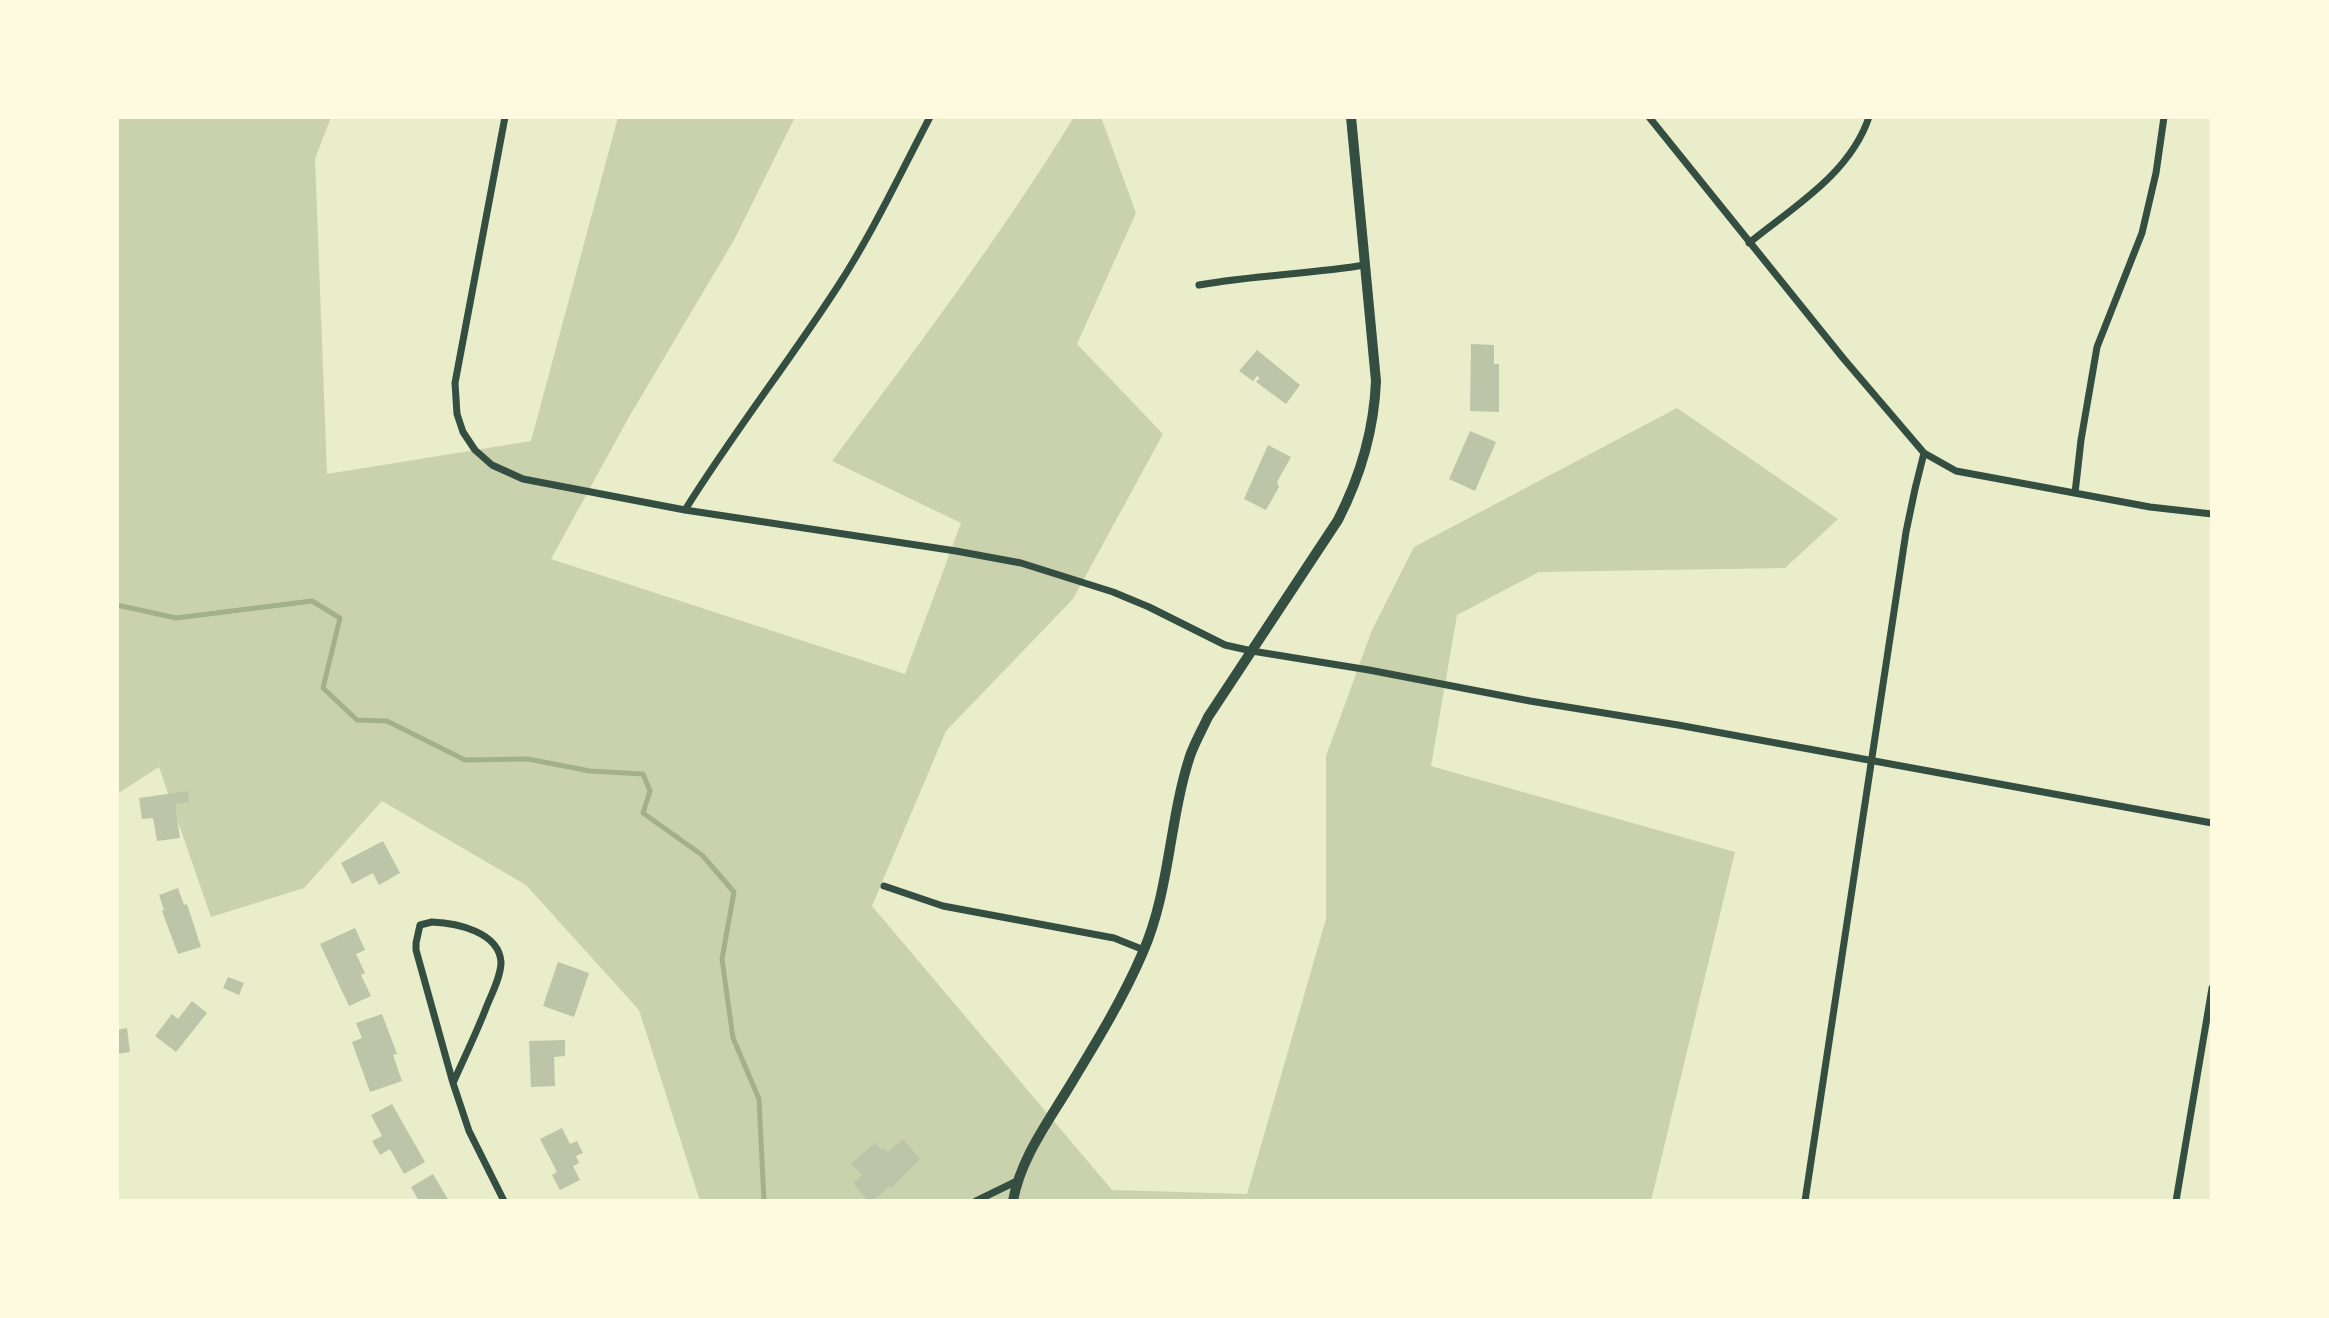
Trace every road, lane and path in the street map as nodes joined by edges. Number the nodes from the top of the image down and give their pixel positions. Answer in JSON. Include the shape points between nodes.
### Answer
{"nodes":[{"id":1,"x":505,"y":117,"type":"edge"},
{"id":2,"x":930,"y":117,"type":"edge"},
{"id":3,"x":1352,"y":117,"type":"edge"},
{"id":4,"x":1649,"y":117,"type":"edge"},
{"id":5,"x":1869,"y":117,"type":"edge"},
{"id":6,"x":2164,"y":117,"type":"edge"},
{"id":7,"x":1749,"y":243,"type":"junction"},
{"id":8,"x":1365,"y":265,"type":"junction"},
{"id":9,"x":1199,"y":285,"type":"dead end"},
{"id":10,"x":1924,"y":453,"type":"junction"},
{"id":11,"x":2075,"y":493,"type":"junction"},
{"id":12,"x":685,"y":510,"type":"junction"},
{"id":13,"x":2212,"y":514,"type":"edge"},
{"id":14,"x":1252,"y":651,"type":"junction"},
{"id":15,"x":1871,"y":761,"type":"junction"},
{"id":16,"x":2212,"y":823,"type":"edge"},
{"id":17,"x":884,"y":886,"type":"dead end"},
{"id":18,"x":1144,"y":950,"type":"junction"},
{"id":19,"x":2212,"y":988,"type":"edge"},
{"id":20,"x":453,"y":1083,"type":"junction"},
{"id":21,"x":1017,"y":1181,"type":"junction"},
{"id":22,"x":504,"y":1201,"type":"edge"},
{"id":23,"x":976,"y":1201,"type":"edge"},
{"id":24,"x":1013,"y":1201,"type":"edge"},
{"id":25,"x":1805,"y":1201,"type":"edge"},
{"id":26,"x":2176,"y":1201,"type":"edge"}],
"edges":[{"from":1,"to":12,"type":"street","via":[[455,383],[463,432],[475,450],[510,475]]},
{"from":2,"to":12,"type":"street","via":[[840,283]]},
{"from":3,"to":8,"type":"street"},
{"from":4,"to":7,"type":"street"},
{"from":5,"to":7,"type":"street","via":[[1862,135],[1833,174]]},
{"from":6,"to":11,"type":"street","via":[[2142,233],[2097,347]]},
{"from":7,"to":10,"type":"street"},
{"from":8,"to":9,"type":"street"},
{"from":8,"to":14,"type":"street","via":[[1376,381],[1364,461],[1339,520]]},
{"from":10,"to":11,"type":"street","via":[[1956,471]]},
{"from":10,"to":15,"type":"street","via":[[1906,532]]},
{"from":11,"to":13,"type":"street"},
{"from":12,"to":14,"type":"street","via":[[1021,563],[1113,593],[1225,645]]},
{"from":14,"to":15,"type":"street"},
{"from":14,"to":18,"type":"street","via":[[1208,717],[1190,755],[1163,888]]},
{"from":15,"to":16,"type":"street"},
{"from":15,"to":25,"type":"street"},
{"from":17,"to":18,"type":"street","via":[[943,906],[1114,938]]},
{"from":18,"to":21,"type":"street","via":[[1114,1013],[1037,1139]]},
{"from":19,"to":26,"type":"street"},
{"from":20,"to":20,"type":"street","via":[[415,943],[420,925],[432,922],[489,939],[501,961],[491,996]]},
{"from":20,"to":22,"type":"street","via":[[469,1131]]},
{"from":21,"to":23,"type":"street"},
{"from":21,"to":24,"type":"street"}]}
